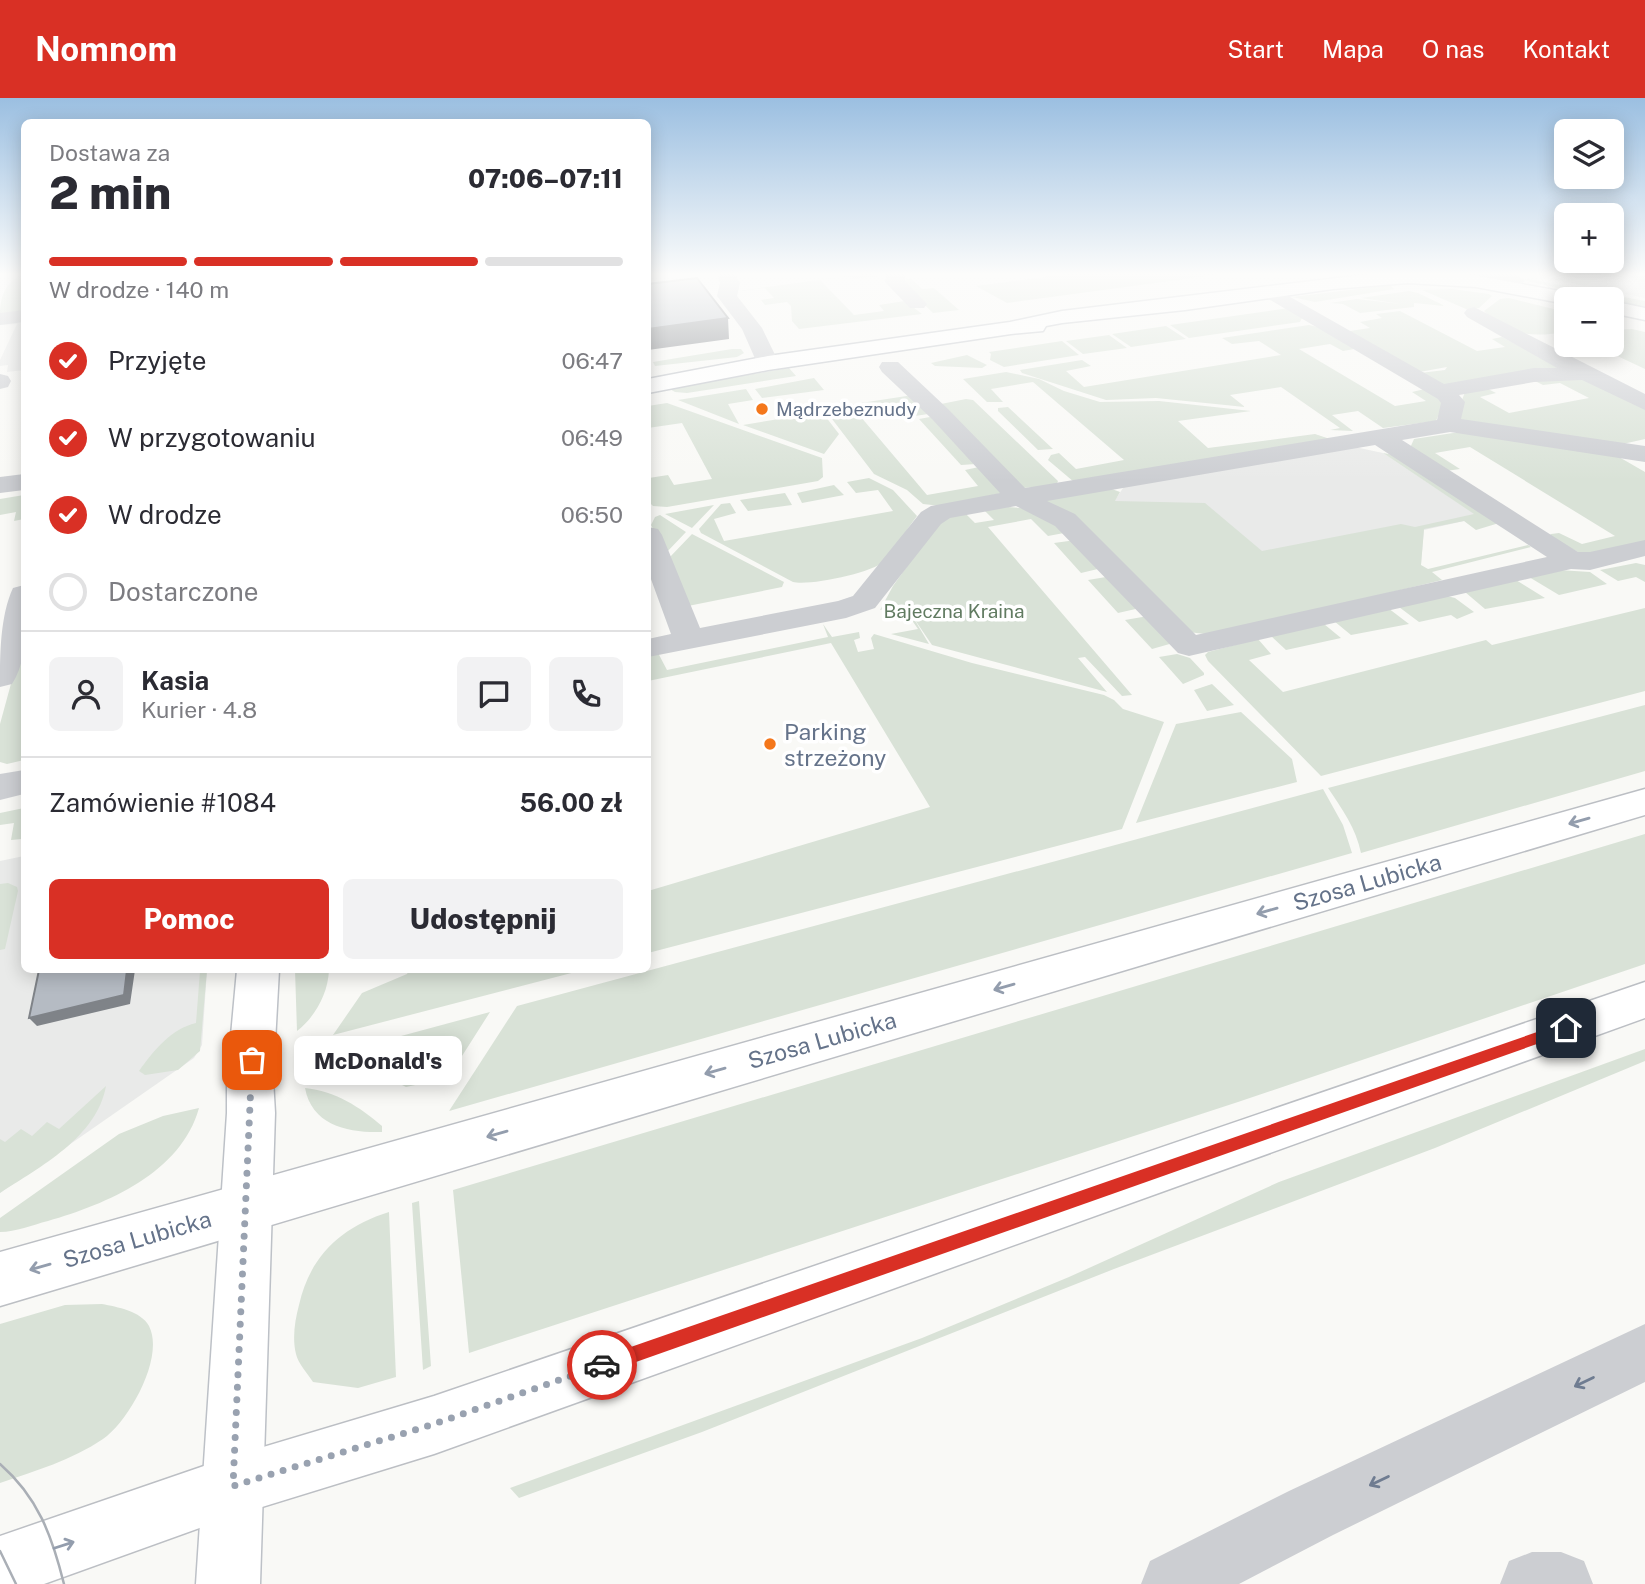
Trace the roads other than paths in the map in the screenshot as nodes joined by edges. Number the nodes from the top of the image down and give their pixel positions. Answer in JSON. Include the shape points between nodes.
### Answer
{"nodes":[{"id":1,"x":759,"y":342,"type":"edge"},
{"id":2,"x":911,"y":342,"type":"edge"},
{"id":3,"x":1360,"y":342,"type":"edge"},
{"id":4,"x":1528,"y":342,"type":"edge"},
{"id":5,"x":768,"y":363,"type":"junction"},
{"id":6,"x":890,"y":367,"type":"dead end"},
{"id":7,"x":651,"y":372,"type":"edge"},
{"id":8,"x":1587,"y":374,"type":"junction"},
{"id":9,"x":651,"y":385,"type":"edge"},
{"id":10,"x":1441,"y":391,"type":"junction"},
{"id":11,"x":1645,"y":403,"type":"edge"},
{"id":12,"x":1450,"y":425,"type":"junction"},
{"id":13,"x":1378,"y":436,"type":"junction"},
{"id":14,"x":1645,"y":454,"type":"edge"},
{"id":15,"x":21,"y":482,"type":"edge"},
{"id":16,"x":0,"y":485,"type":"edge"},
{"id":17,"x":1019,"y":497,"type":"junction"},
{"id":18,"x":651,"y":542,"type":"edge"},
{"id":19,"x":1645,"y":548,"type":"edge"},
{"id":20,"x":1571,"y":560,"type":"junction"},
{"id":21,"x":21,"y":604,"type":"edge"},
{"id":22,"x":690,"y":640,"type":"junction"},
{"id":23,"x":651,"y":647,"type":"edge"},
{"id":24,"x":0,"y":677,"type":"edge"},
{"id":25,"x":21,"y":783,"type":"edge"},
{"id":26,"x":0,"y":787,"type":"edge"},
{"id":27,"x":1645,"y":802,"type":"edge"},
{"id":28,"x":258,"y":973,"type":"edge"},
{"id":29,"x":1645,"y":1000,"type":"edge"},
{"id":30,"x":247,"y":1206,"type":"junction"},
{"id":31,"x":0,"y":1279,"type":"edge"},
{"id":32,"x":1645,"y":1352,"type":"edge"},
{"id":33,"x":233,"y":1486,"type":"junction"},
{"id":34,"x":0,"y":1568,"type":"edge"},
{"id":35,"x":228,"y":1584,"type":"edge"},
{"id":36,"x":1173,"y":1584,"type":"edge"},
{"id":37,"x":1532,"y":1584,"type":"edge"},
{"id":38,"x":1561,"y":1584,"type":"edge"}],
"edges":[{"from":1,"to":5,"type":"street"},
{"from":2,"to":5,"type":"street"},
{"from":3,"to":10,"type":"street"},
{"from":4,"to":8,"type":"street"},
{"from":5,"to":7,"type":"street"},
{"from":5,"to":9,"type":"street"},
{"from":6,"to":17,"type":"street"},
{"from":8,"to":10,"type":"street","via":[[1534,376]]},
{"from":8,"to":11,"type":"street"},
{"from":10,"to":12,"type":"street","via":[[1453,402]]},
{"from":12,"to":13,"type":"street"},
{"from":12,"to":14,"type":"street"},
{"from":13,"to":17,"type":"street"},
{"from":13,"to":20,"type":"street"},
{"from":15,"to":16,"type":"street"},
{"from":17,"to":20,"type":"street","via":[[1062,518],[1189,646]]},
{"from":17,"to":22,"type":"street","via":[[930,518],[864,602]]},
{"from":18,"to":22,"type":"street"},
{"from":19,"to":20,"type":"street","via":[[1590,561]]},
{"from":21,"to":24,"type":"street"},
{"from":22,"to":23,"type":"street"},
{"from":25,"to":26,"type":"street"},
{"from":27,"to":30,"type":"street","name":"Szosa Lubicka","one_way":true},
{"from":28,"to":30,"type":"street"},
{"from":29,"to":33,"type":"street","via":[[434,1424]]},
{"from":30,"to":31,"type":"street","name":"Szosa Lubicka","one_way":true},
{"from":30,"to":33,"type":"street"},
{"from":32,"to":36,"type":"street","one_way":true},
{"from":34,"to":33,"type":"street","one_way":true},
{"from":33,"to":35,"type":"street"},
{"from":37,"to":38,"type":"street"}]}
